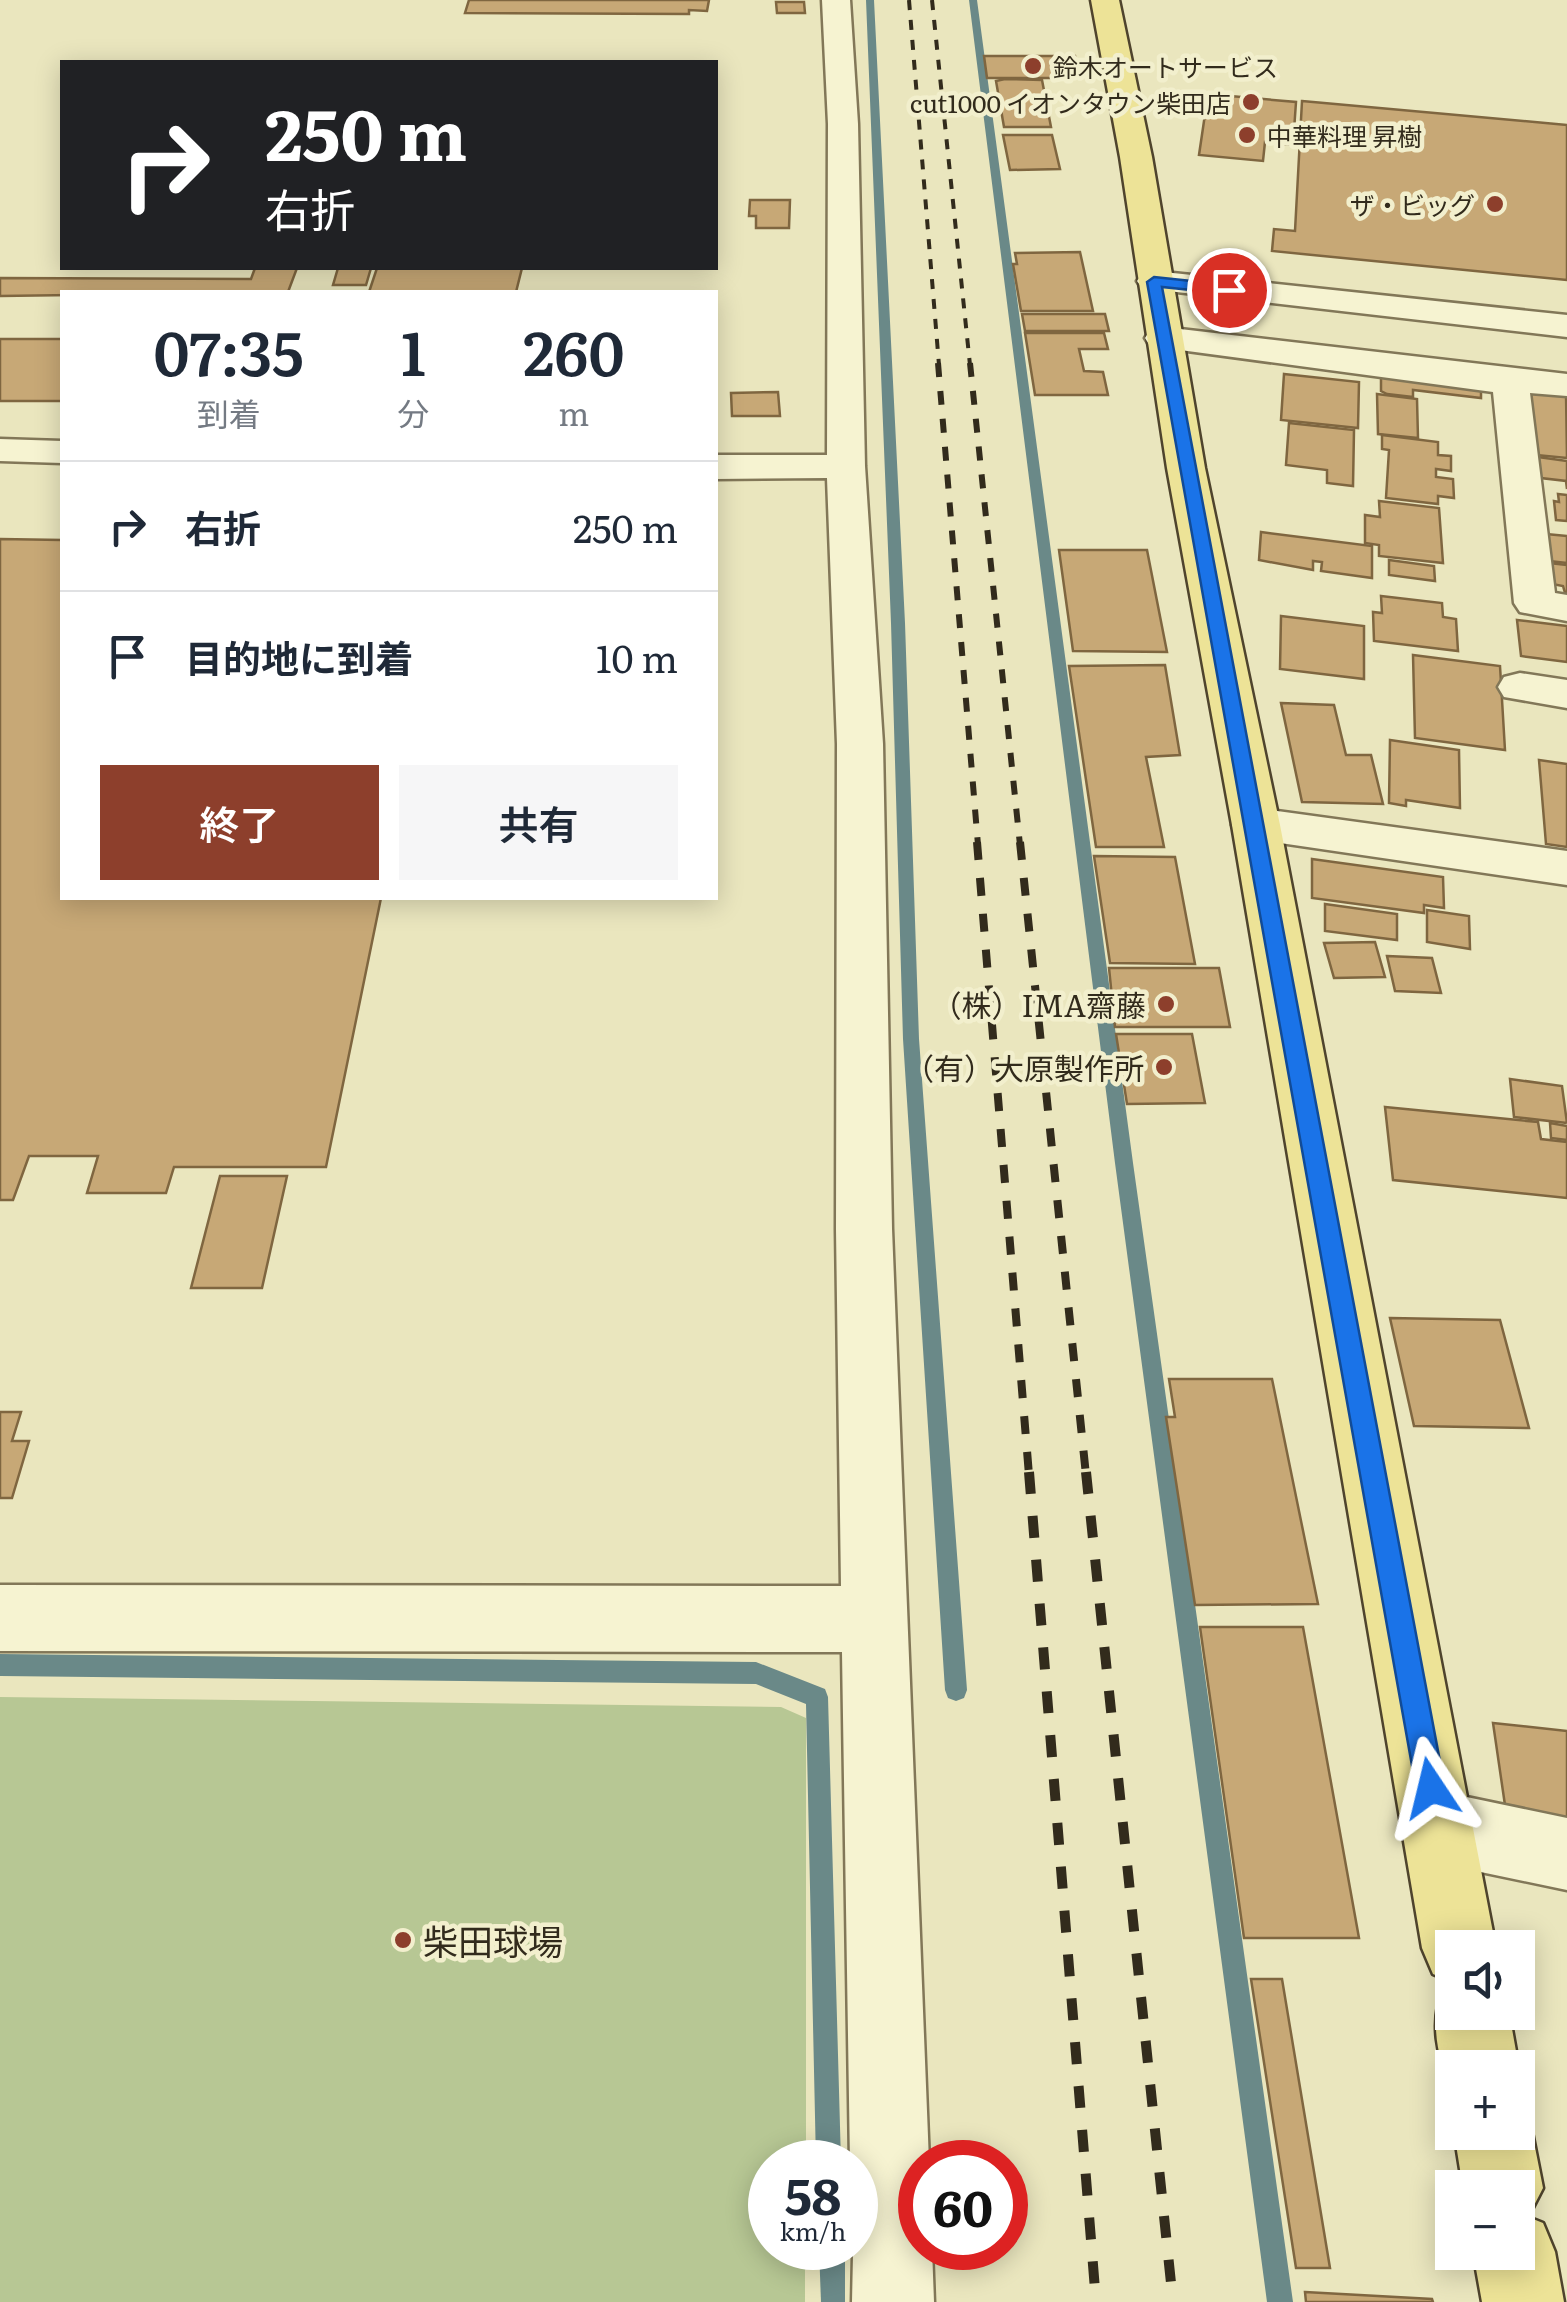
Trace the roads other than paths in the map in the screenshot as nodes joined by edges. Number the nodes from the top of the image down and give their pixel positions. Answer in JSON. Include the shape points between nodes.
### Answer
{"nodes":[{"id":1,"x":836,"y":0,"type":"edge"},
{"id":2,"x":1106,"y":0,"type":"edge"},
{"id":3,"x":1154,"y":282,"type":"junction"},
{"id":4,"x":1567,"y":326,"type":"edge"},
{"id":5,"x":1163,"y":338,"type":"junction"},
{"id":6,"x":1498,"y":379,"type":"junction"},
{"id":7,"x":1567,"y":385,"type":"edge"},
{"id":8,"x":0,"y":450,"type":"edge"},
{"id":9,"x":60,"y":452,"type":"edge"},
{"id":10,"x":846,"y":466,"type":"junction"},
{"id":11,"x":718,"y":467,"type":"edge"},
{"id":12,"x":1567,"y":608,"type":"edge"},
{"id":13,"x":1520,"y":687,"type":"dead end"},
{"id":14,"x":1567,"y":694,"type":"edge"},
{"id":15,"x":1256,"y":825,"type":"junction"},
{"id":16,"x":1567,"y":868,"type":"edge"},
{"id":17,"x":0,"y":1618,"type":"edge"},
{"id":18,"x":876,"y":1620,"type":"junction"},
{"id":19,"x":1438,"y":1827,"type":"junction"},
{"id":20,"x":1567,"y":1854,"type":"edge"},
{"id":21,"x":1457,"y":1930,"type":"edge"},
{"id":22,"x":1517,"y":2270,"type":"edge"},
{"id":23,"x":893,"y":2302,"type":"edge"},
{"id":24,"x":1523,"y":2302,"type":"edge"}],
"edges":[{"from":1,"to":10,"type":"street"},
{"from":2,"to":3,"type":"main road"},
{"from":3,"to":4,"type":"street"},
{"from":3,"to":5,"type":"main road"},
{"from":5,"to":6,"type":"street"},
{"from":5,"to":15,"type":"main road"},
{"from":6,"to":7,"type":"street"},
{"from":6,"to":12,"type":"street","via":[[1510,387],[1535,603]]},
{"from":8,"to":9,"type":"street"},
{"from":10,"to":11,"type":"street"},
{"from":10,"to":18,"type":"street","via":[[860,744]]},
{"from":13,"to":14,"type":"street"},
{"from":15,"to":16,"type":"street"},
{"from":15,"to":19,"type":"main road"},
{"from":17,"to":18,"type":"street"},
{"from":18,"to":23,"type":"street"},
{"from":19,"to":20,"type":"street"},
{"from":19,"to":21,"type":"main road"},
{"from":22,"to":24,"type":"main road"}]}
